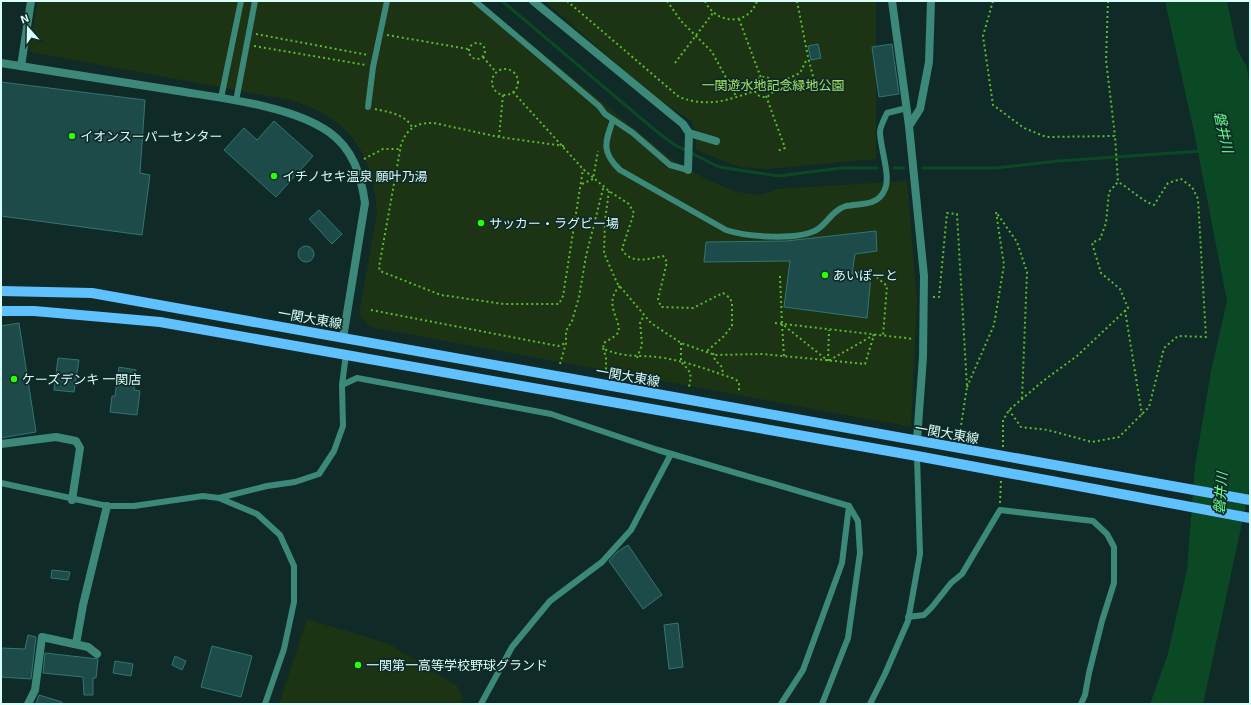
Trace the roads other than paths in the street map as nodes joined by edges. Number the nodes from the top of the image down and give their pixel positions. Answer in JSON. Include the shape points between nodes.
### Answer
{"nodes":[{"id":1,"x":31,"y":1,"type":"edge"},
{"id":2,"x":241,"y":1,"type":"edge"},
{"id":3,"x":255,"y":1,"type":"edge"},
{"id":4,"x":387,"y":1,"type":"edge"},
{"id":5,"x":475,"y":1,"type":"edge"},
{"id":6,"x":533,"y":1,"type":"edge"},
{"id":7,"x":892,"y":1,"type":"edge"},
{"id":8,"x":931,"y":1,"type":"edge"},
{"id":9,"x":1,"y":63,"type":"edge"},
{"id":10,"x":21,"y":66,"type":"junction"},
{"id":11,"x":221,"y":98,"type":"junction"},
{"id":12,"x":236,"y":101,"type":"junction"},
{"id":13,"x":368,"y":107,"type":"road end"},
{"id":14,"x":907,"y":108,"type":"junction"},
{"id":15,"x":613,"y":120,"type":"junction"},
{"id":16,"x":909,"y":126,"type":"junction"},
{"id":17,"x":689,"y":133,"type":"junction"},
{"id":18,"x":716,"y":141,"type":"dead end"},
{"id":19,"x":688,"y":170,"type":"joint"},
{"id":20,"x":1,"y":292,"type":"edge"},
{"id":21,"x":1,"y":311,"type":"edge"},
{"id":22,"x":343,"y":338,"type":"junction"},
{"id":23,"x":346,"y":354,"type":"junction"},
{"id":24,"x":342,"y":386,"type":"junction"},
{"id":25,"x":916,"y":440,"type":"junction"},
{"id":26,"x":1,"y":444,"type":"edge"},
{"id":27,"x":671,"y":454,"type":"junction"},
{"id":28,"x":917,"y":456,"type":"junction"},
{"id":29,"x":1,"y":483,"type":"edge"},
{"id":30,"x":219,"y":498,"type":"junction"},
{"id":31,"x":72,"y":500,"type":"junction"},
{"id":32,"x":1250,"y":500,"type":"edge"},
{"id":33,"x":107,"y":506,"type":"junction"},
{"id":34,"x":849,"y":506,"type":"junction"},
{"id":35,"x":1250,"y":518,"type":"edge"},
{"id":36,"x":908,"y":617,"type":"junction"},
{"id":37,"x":76,"y":644,"type":"junction"},
{"id":38,"x":97,"y":654,"type":"dead end"},
{"id":39,"x":28,"y":704,"type":"edge"},
{"id":40,"x":265,"y":704,"type":"edge"},
{"id":41,"x":481,"y":704,"type":"edge"},
{"id":42,"x":781,"y":704,"type":"edge"},
{"id":43,"x":822,"y":704,"type":"edge"},
{"id":44,"x":870,"y":704,"type":"edge"},
{"id":45,"x":1081,"y":704,"type":"edge"}],
"edges":[{"from":1,"to":10,"type":"street"},
{"from":2,"to":11,"type":"lane"},
{"from":3,"to":12,"type":"lane"},
{"from":4,"to":13,"type":"lane","via":[[373,67]]},
{"from":5,"to":15,"type":"lane"},
{"from":6,"to":17,"type":"street","via":[[683,124]]},
{"from":7,"to":14,"type":"street"},
{"from":8,"to":16,"type":"street","via":[[929,62],[920,110]]},
{"from":9,"to":10,"type":"street"},
{"from":10,"to":11,"type":"street"},
{"from":11,"to":12,"type":"street"},
{"from":12,"to":22,"type":"street","via":[[289,112],[309,119],[330,132],[342,144],[357,168],[365,203]]},
{"from":14,"to":15,"type":"lane","via":[[887,113],[880,131],[886,168],[886,188],[879,198],[862,206],[846,206],[833,212],[819,228],[805,234],[767,236],[742,235],[726,230],[620,170],[609,160],[606,148]]},
{"from":14,"to":16,"type":"street"},
{"from":15,"to":19,"type":"lane","via":[[633,133],[670,165]]},
{"from":16,"to":25,"type":"street","via":[[924,276],[923,340]]},
{"from":17,"to":18,"type":"street"},
{"from":17,"to":19,"type":"street"},
{"from":20,"to":22,"type":"main road","name":"一関大東線","via":[[92,293]]},
{"from":21,"to":23,"type":"main road","via":[[34,311],[160,322]]},
{"from":22,"to":25,"type":"main road","name":"一関大東線"},
{"from":23,"to":24,"type":"lane"},
{"from":23,"to":28,"type":"main road"},
{"from":24,"to":27,"type":"lane","via":[[357,378],[551,414]]},
{"from":24,"to":30,"type":"lane","via":[[342,426],[334,451],[319,474],[295,482]]},
{"from":25,"to":32,"type":"main road","name":"一関大東線"},
{"from":26,"to":31,"type":"street","via":[[56,437],[76,442],[80,448]]},
{"from":27,"to":34,"type":"lane"},
{"from":27,"to":41,"type":"lane","via":[[631,530],[602,562],[550,601],[512,647]]},
{"from":28,"to":35,"type":"main road"},
{"from":28,"to":36,"type":"lane","via":[[920,554]]},
{"from":29,"to":31,"type":"lane"},
{"from":30,"to":33,"type":"lane","via":[[202,496],[134,506]]},
{"from":30,"to":40,"type":"lane","via":[[257,514],[280,536],[294,566],[294,602],[284,649]]},
{"from":31,"to":33,"type":"lane"},
{"from":33,"to":37,"type":"street"},
{"from":34,"to":42,"type":"lane","via":[[842,563],[803,670]]},
{"from":34,"to":43,"type":"lane","via":[[858,521],[860,552],[848,638]]},
{"from":36,"to":44,"type":"lane"},
{"from":36,"to":45,"type":"lane","via":[[924,615],[962,574],[1000,510],[1093,521],[1107,534],[1114,547],[1114,583]]},
{"from":37,"to":38,"type":"street","via":[[88,647]]},
{"from":37,"to":39,"type":"street","via":[[42,637],[35,690]]}]}
